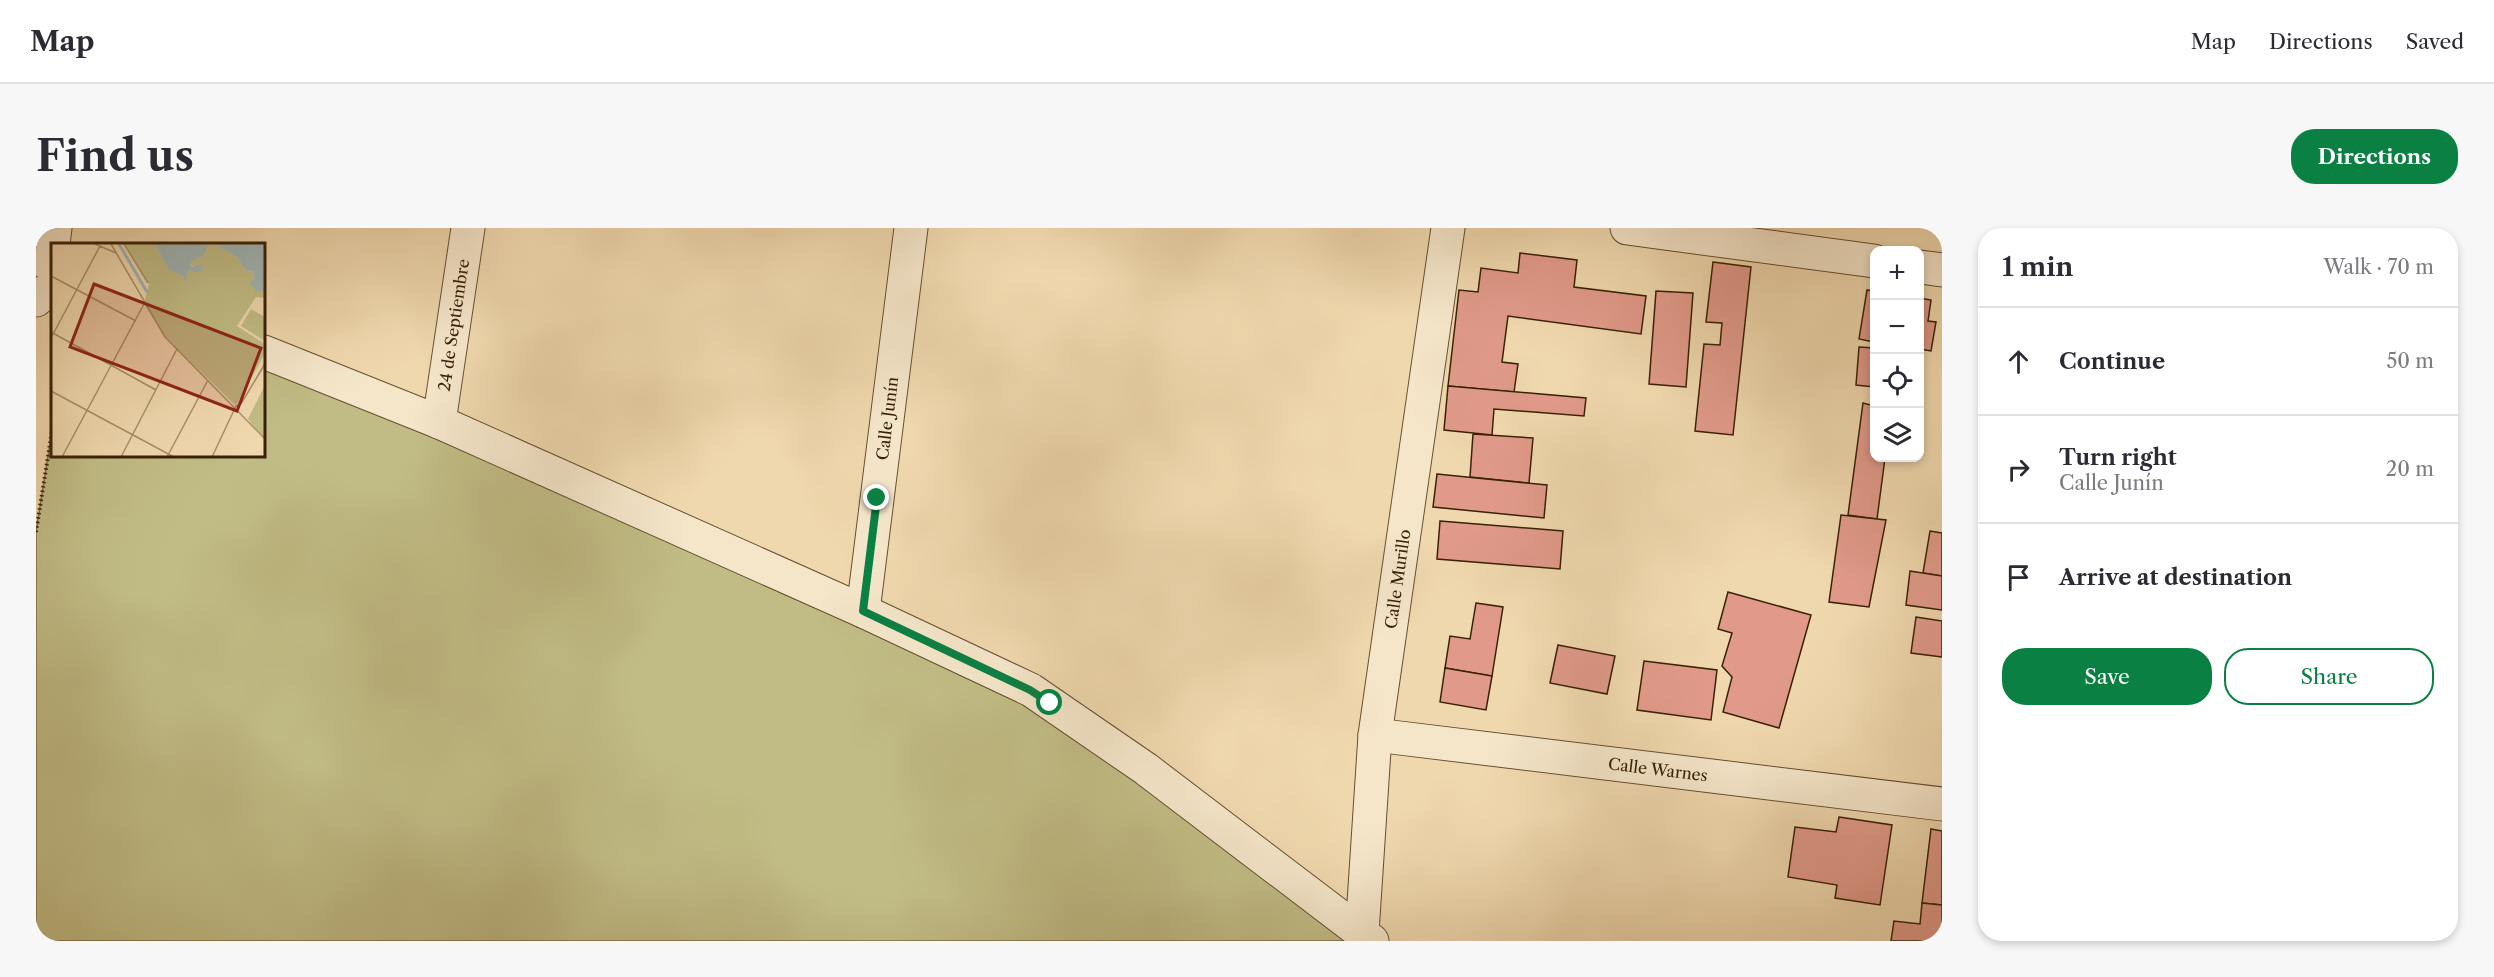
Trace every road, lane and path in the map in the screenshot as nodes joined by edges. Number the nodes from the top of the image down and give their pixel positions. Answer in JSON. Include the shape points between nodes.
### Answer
{"nodes":[{"id":1,"x":55,"y":228,"type":"edge"},
{"id":2,"x":468,"y":228,"type":"edge"},
{"id":3,"x":911,"y":228,"type":"edge"},
{"id":4,"x":1448,"y":228,"type":"edge"},
{"id":5,"x":1627,"y":228,"type":"edge"},
{"id":6,"x":53,"y":243,"type":"edge"},
{"id":7,"x":36,"y":257,"type":"edge"},
{"id":8,"x":1870,"y":260,"type":"edge"},
{"id":9,"x":51,"y":264,"type":"edge"},
{"id":10,"x":1924,"y":268,"type":"edge"},
{"id":11,"x":1942,"y":270,"type":"edge"},
{"id":12,"x":51,"y":287,"type":"edge"},
{"id":13,"x":36,"y":300,"type":"edge"},
{"id":14,"x":266,"y":353,"type":"edge"},
{"id":15,"x":439,"y":422,"type":"junction"},
{"id":16,"x":51,"y":437,"type":"edge"},
{"id":17,"x":36,"y":532,"type":"edge"},
{"id":18,"x":863,"y":611,"type":"junction"},
{"id":19,"x":1375,"y":735,"type":"junction"},
{"id":20,"x":1942,"y":804,"type":"edge"},
{"id":21,"x":1367,"y":937,"type":"edge"}],
"edges":[{"from":1,"to":6,"type":"street"},
{"from":2,"to":15,"type":"street","name":"24 de Septiembre"},
{"from":3,"to":18,"type":"street","name":"Calle Junín"},
{"from":4,"to":19,"type":"street","name":"Calle Murillo"},
{"from":5,"to":8,"type":"street"},
{"from":7,"to":9,"type":"street"},
{"from":10,"to":11,"type":"street"},
{"from":12,"to":13,"type":"street"},
{"from":14,"to":15,"type":"street"},
{"from":15,"to":18,"type":"street"},
{"from":16,"to":17,"type":"path"},
{"from":18,"to":21,"type":"street","via":[[1030,690],[1146,769]]},
{"from":19,"to":20,"type":"street","name":"Calle Warnes"},
{"from":19,"to":21,"type":"street","name":"Calle Murillo"}]}
